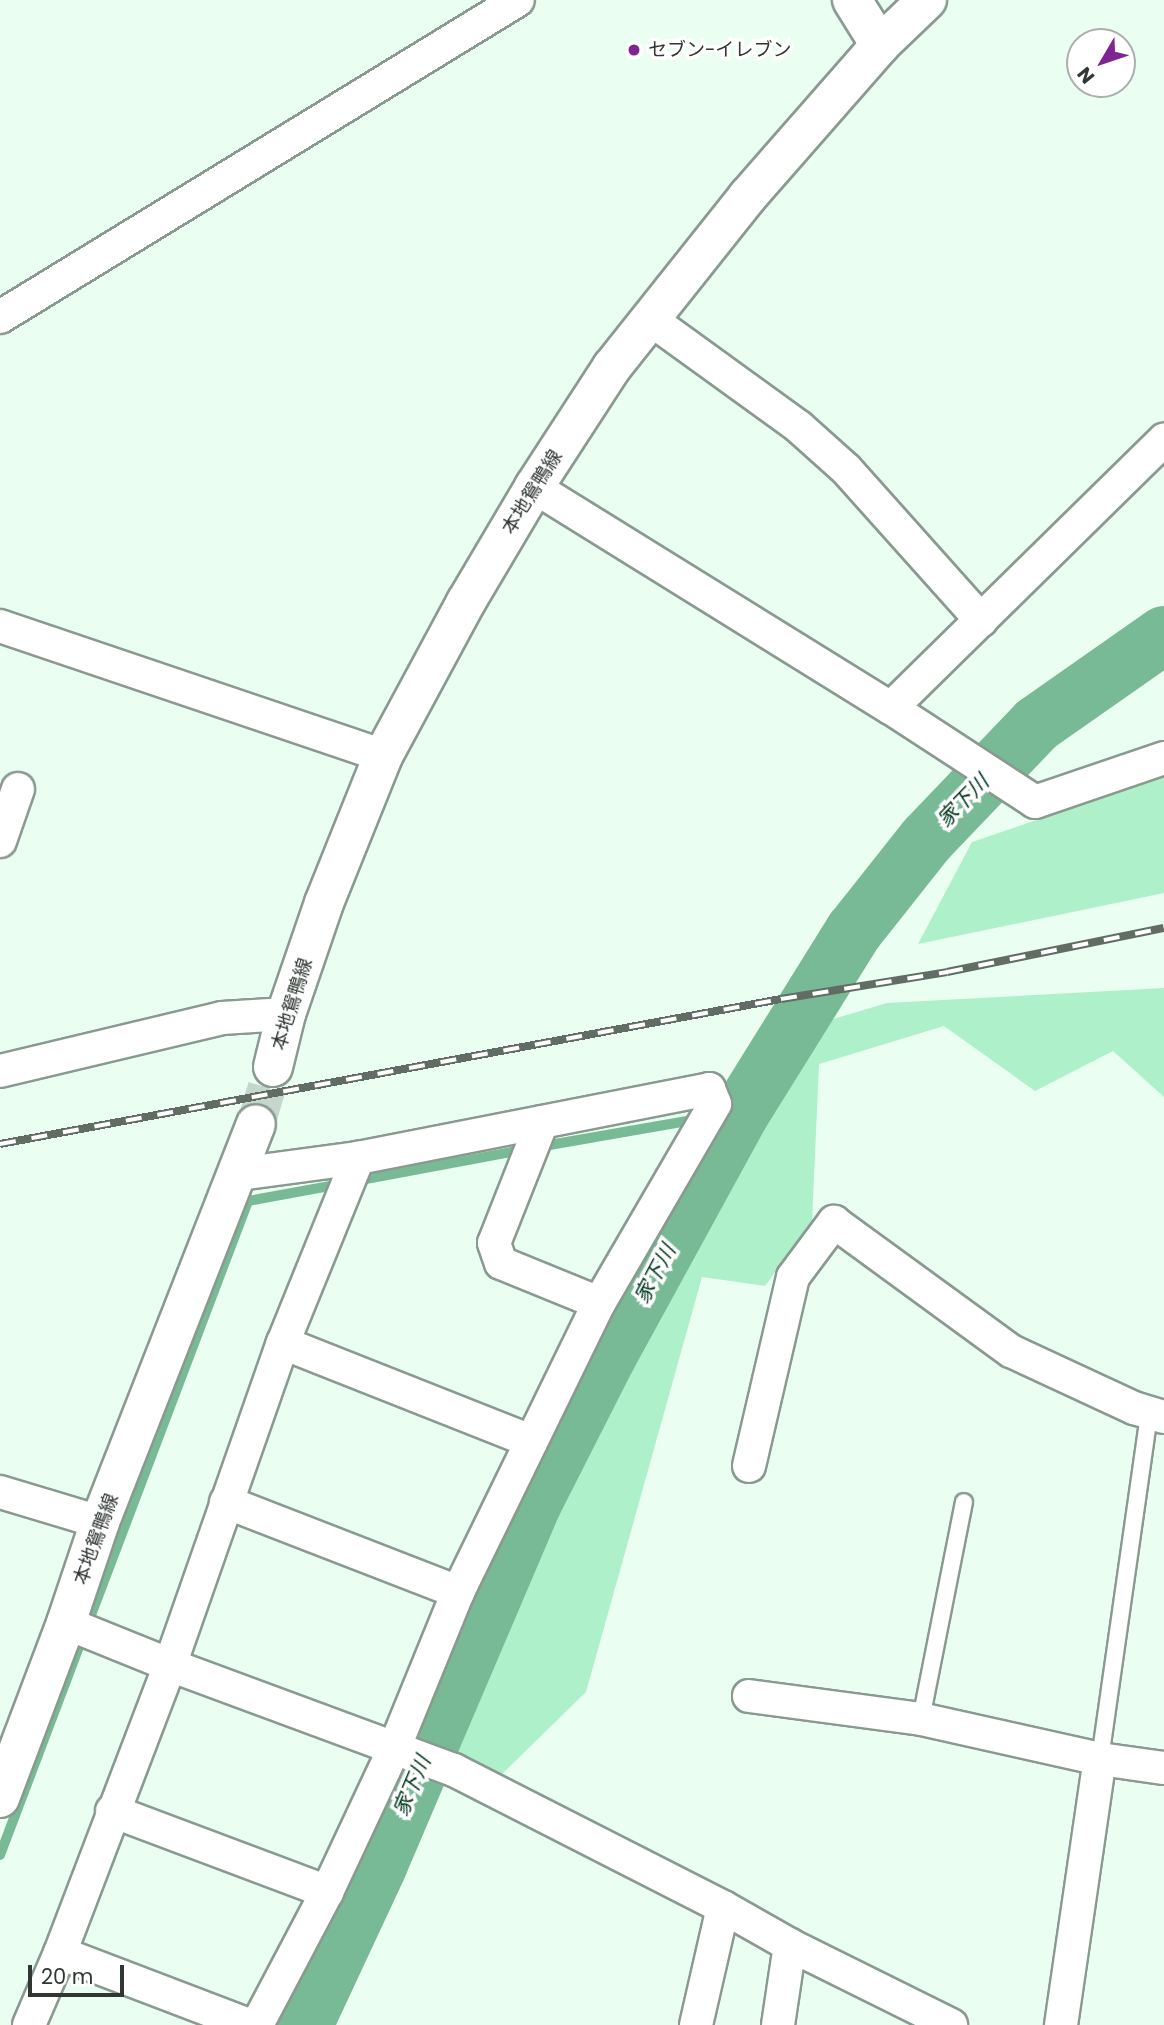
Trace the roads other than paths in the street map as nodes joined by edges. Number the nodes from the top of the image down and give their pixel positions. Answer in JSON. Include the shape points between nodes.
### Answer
{"nodes":[{"id":1,"x":518,"y":0,"type":"edge"},
{"id":2,"x":852,"y":0,"type":"edge"},
{"id":3,"x":927,"y":0,"type":"edge"},
{"id":4,"x":880,"y":45,"type":"junction"},
{"id":5,"x":0,"y":317,"type":"edge"},
{"id":6,"x":650,"y":319,"type":"junction"},
{"id":7,"x":1164,"y":440,"type":"edge"},
{"id":8,"x":534,"y":487,"type":"junction"},
{"id":9,"x":981,"y":620,"type":"junction"},
{"id":10,"x":0,"y":626,"type":"edge"},
{"id":11,"x":891,"y":708,"type":"junction"},
{"id":12,"x":383,"y":756,"type":"junction"},
{"id":13,"x":1164,"y":758,"type":"edge"},
{"id":14,"x":18,"y":789,"type":"dead end"},
{"id":15,"x":0,"y":841,"type":"edge"},
{"id":16,"x":286,"y":1014,"type":"junction"},
{"id":17,"x":273,"y":1067,"type":"tunnel mouth"},
{"id":18,"x":0,"y":1072,"type":"edge"},
{"id":19,"x":542,"y":1122,"type":"junction"},
{"id":20,"x":256,"y":1124,"type":"tunnel mouth"},
{"id":21,"x":358,"y":1158,"type":"junction"},
{"id":22,"x":239,"y":1174,"type":"junction"},
{"id":23,"x":599,"y":1303,"type":"junction"},
{"id":24,"x":283,"y":1343,"type":"junction"},
{"id":25,"x":1157,"y":1415,"type":"edge"},
{"id":26,"x":531,"y":1441,"type":"junction"},
{"id":27,"x":749,"y":1466,"type":"dead end"},
{"id":28,"x":0,"y":1492,"type":"edge"},
{"id":29,"x":226,"y":1502,"type":"junction"},
{"id":30,"x":964,"y":1502,"type":"dead end"},
{"id":31,"x":100,"y":1522,"type":"junction"},
{"id":32,"x":458,"y":1592,"type":"junction"},
{"id":33,"x":66,"y":1623,"type":"junction"},
{"id":34,"x":170,"y":1665,"type":"junction"},
{"id":35,"x":749,"y":1696,"type":"dead end"},
{"id":36,"x":921,"y":1719,"type":"junction"},
{"id":37,"x":394,"y":1749,"type":"junction"},
{"id":38,"x":1100,"y":1759,"type":"junction"},
{"id":39,"x":1164,"y":1768,"type":"edge"},
{"id":40,"x":0,"y":1798,"type":"edge"},
{"id":41,"x":112,"y":1811,"type":"junction"},
{"id":42,"x":327,"y":1892,"type":"junction"},
{"id":43,"x":723,"y":1907,"type":"junction"},
{"id":44,"x":790,"y":1945,"type":"junction"},
{"id":45,"x":60,"y":1953,"type":"junction"},
{"id":46,"x":933,"y":2021,"type":"edge"},
{"id":47,"x":29,"y":2025,"type":"edge"},
{"id":48,"x":249,"y":2025,"type":"edge"},
{"id":49,"x":257,"y":2025,"type":"edge"},
{"id":50,"x":696,"y":2025,"type":"edge"},
{"id":51,"x":778,"y":2025,"type":"edge"},
{"id":52,"x":1061,"y":2025,"type":"edge"}],
"edges":[{"from":1,"to":5,"type":"street"},
{"from":2,"to":4,"type":"main road"},
{"from":3,"to":4,"type":"main road","name":"本地鴛鴨線"},
{"from":4,"to":6,"type":"main road","name":"本地鴛鴨線","via":[[748,196]]},
{"from":6,"to":8,"type":"main road","name":"本地鴛鴨線","via":[[612,367]]},
{"from":6,"to":9,"type":"street","via":[[799,427],[846,470]]},
{"from":7,"to":9,"type":"street"},
{"from":8,"to":11,"type":"street"},
{"from":8,"to":12,"type":"main road","name":"本地鴛鴨線"},
{"from":9,"to":11,"type":"street"},
{"from":10,"to":12,"type":"street"},
{"from":11,"to":13,"type":"street","via":[[1035,802]]},
{"from":12,"to":16,"type":"main road","name":"本地鴛鴨線","via":[[324,902]]},
{"from":14,"to":15,"type":"street"},
{"from":16,"to":17,"type":"main road","name":"本地鴛鴨線"},
{"from":16,"to":18,"type":"street","via":[[222,1018]]},
{"from":19,"to":21,"type":"street"},
{"from":19,"to":23,"type":"street","via":[[495,1243],[501,1263]]},
{"from":19,"to":23,"type":"street","via":[[709,1089],[715,1104]]},
{"from":20,"to":22,"type":"main road","name":"本地鴛鴨線"},
{"from":21,"to":22,"type":"street"},
{"from":21,"to":24,"type":"street"},
{"from":22,"to":31,"type":"main road","name":"本地鴛鴨線"},
{"from":23,"to":26,"type":"street"},
{"from":24,"to":26,"type":"street"},
{"from":24,"to":29,"type":"street"},
{"from":25,"to":27,"type":"street","via":[[1011,1351],[834,1222],[793,1277]]},
{"from":25,"to":38,"type":"lane"},
{"from":26,"to":32,"type":"street"},
{"from":28,"to":31,"type":"street"},
{"from":29,"to":32,"type":"street"},
{"from":29,"to":34,"type":"street"},
{"from":30,"to":36,"type":"lane"},
{"from":31,"to":33,"type":"main road","name":"本地鴛鴨線"},
{"from":32,"to":37,"type":"street"},
{"from":33,"to":34,"type":"street"},
{"from":33,"to":40,"type":"main road","name":"本地鴛鴨線"},
{"from":34,"to":37,"type":"street"},
{"from":34,"to":41,"type":"street"},
{"from":35,"to":36,"type":"street"},
{"from":36,"to":38,"type":"street"},
{"from":37,"to":42,"type":"street"},
{"from":37,"to":43,"type":"street","via":[[454,1770]]},
{"from":38,"to":39,"type":"street"},
{"from":38,"to":52,"type":"street"},
{"from":41,"to":42,"type":"street"},
{"from":41,"to":45,"type":"street"},
{"from":42,"to":49,"type":"street"},
{"from":43,"to":44,"type":"street"},
{"from":43,"to":50,"type":"street"},
{"from":44,"to":46,"type":"street"},
{"from":44,"to":51,"type":"street"},
{"from":45,"to":47,"type":"street"},
{"from":45,"to":48,"type":"street"}]}
